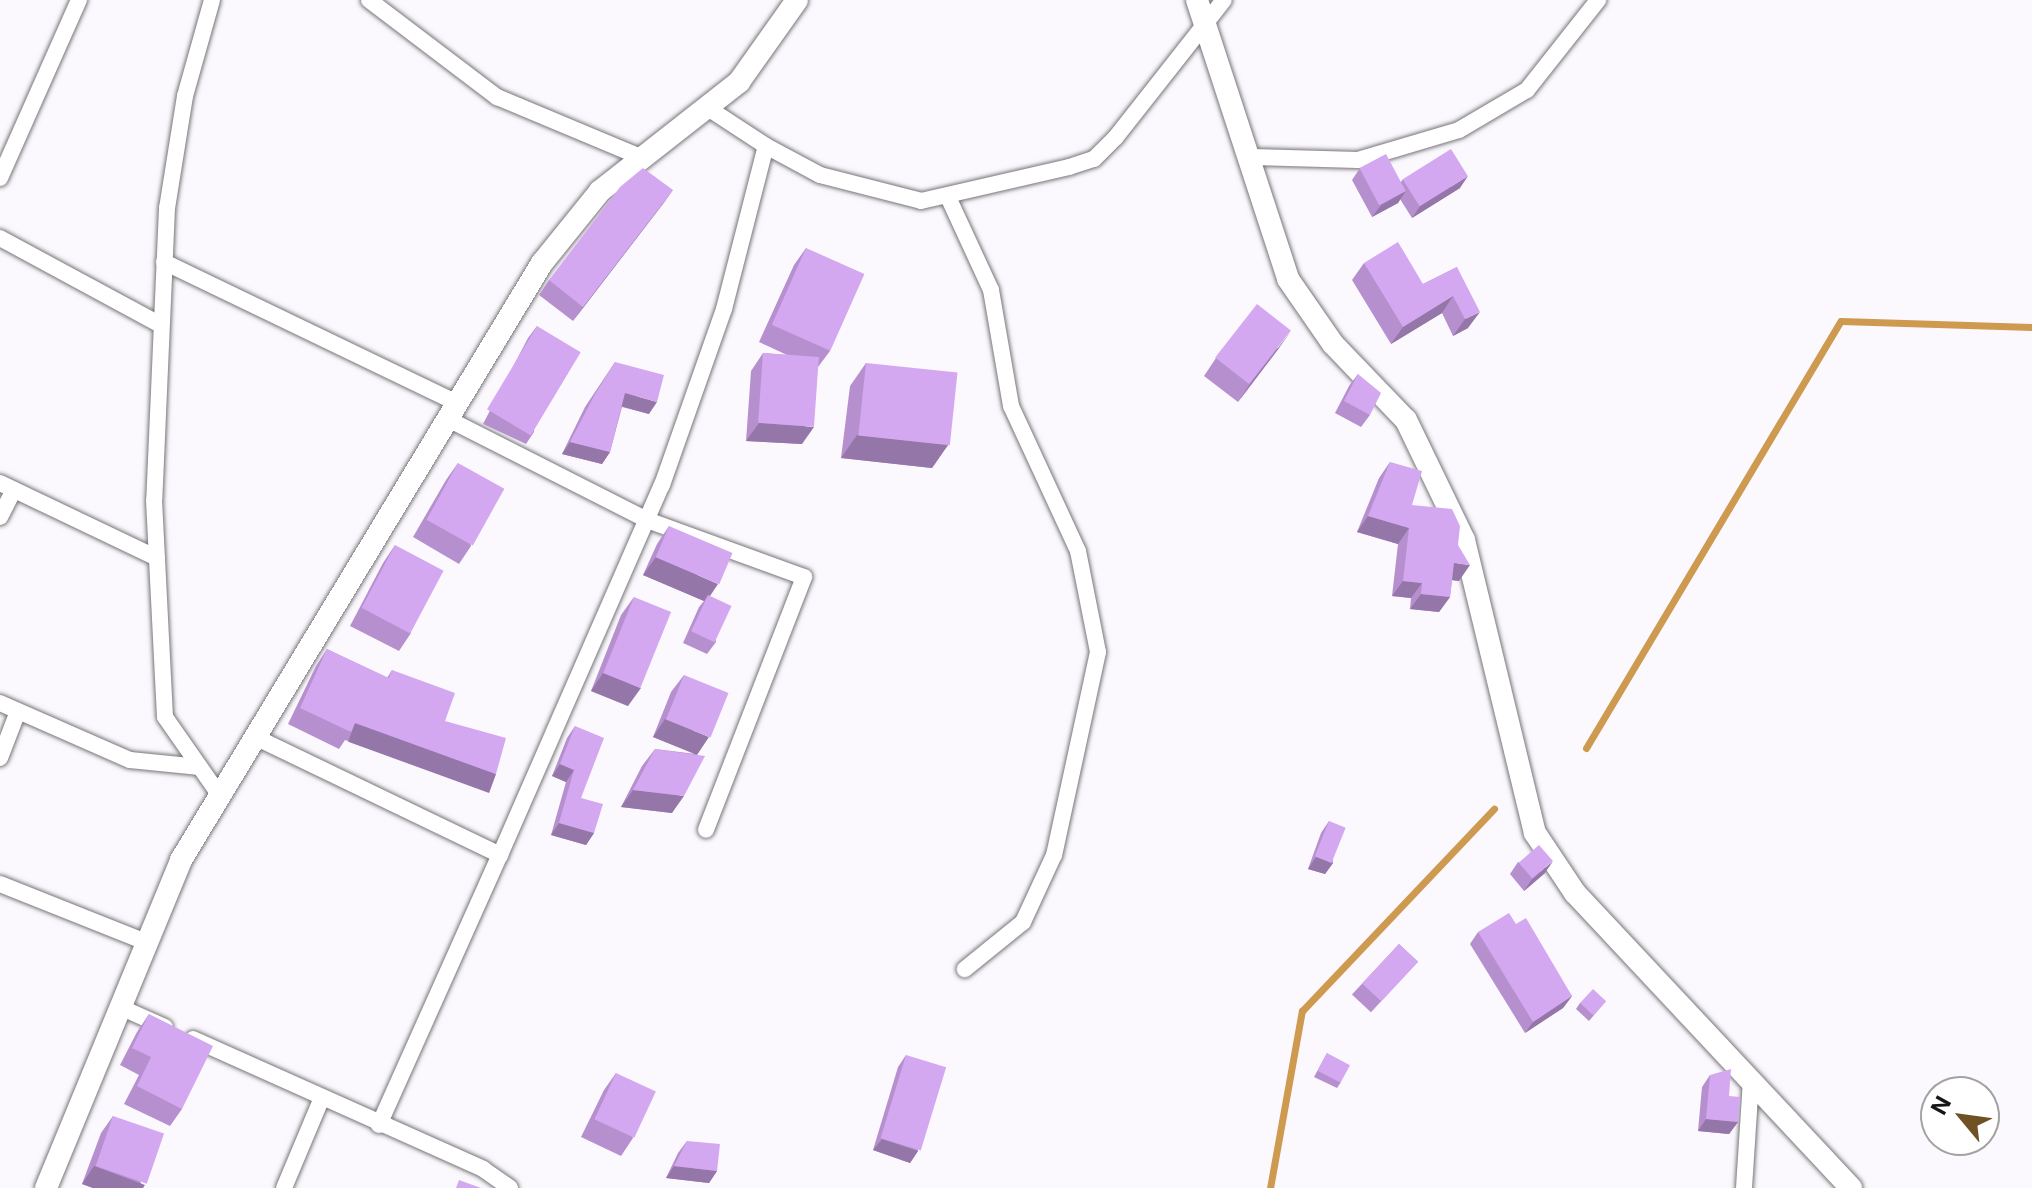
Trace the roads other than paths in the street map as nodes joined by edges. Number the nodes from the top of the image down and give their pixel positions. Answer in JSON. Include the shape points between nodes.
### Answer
{"nodes":[{"id":1,"x":79,"y":0,"type":"edge"},
{"id":2,"x":212,"y":0,"type":"edge"},
{"id":3,"x":369,"y":0,"type":"edge"},
{"id":4,"x":797,"y":0,"type":"edge"},
{"id":5,"x":1197,"y":0,"type":"edge"},
{"id":6,"x":1224,"y":0,"type":"edge"},
{"id":7,"x":1598,"y":0,"type":"edge"},
{"id":8,"x":1205,"y":26,"type":"junction"},
{"id":9,"x":708,"y":108,"type":"junction"},
{"id":10,"x":766,"y":146,"type":"junction"},
{"id":11,"x":638,"y":156,"type":"junction"},
{"id":12,"x":1253,"y":157,"type":"junction"},
{"id":13,"x":1,"y":175,"type":"edge"},
{"id":14,"x":949,"y":199,"type":"junction"},
{"id":15,"x":0,"y":238,"type":"edge"},
{"id":16,"x":164,"y":262,"type":"junction"},
{"id":17,"x":161,"y":325,"type":"junction"},
{"id":18,"x":451,"y":410,"type":"junction"},
{"id":19,"x":7,"y":487,"type":"edge"},
{"id":20,"x":0,"y":517,"type":"edge"},
{"id":21,"x":647,"y":520,"type":"junction"},
{"id":22,"x":157,"y":558,"type":"junction"},
{"id":23,"x":0,"y":703,"type":"edge"},
{"id":24,"x":18,"y":711,"type":"junction"},
{"id":25,"x":257,"y":738,"type":"junction"},
{"id":26,"x":0,"y":758,"type":"edge"},
{"id":27,"x":200,"y":767,"type":"junction"},
{"id":28,"x":218,"y":793,"type":"junction"},
{"id":29,"x":706,"y":830,"type":"dead end"},
{"id":30,"x":500,"y":855,"type":"junction"},
{"id":31,"x":0,"y":884,"type":"edge"},
{"id":32,"x":146,"y":942,"type":"junction"},
{"id":33,"x":965,"y":969,"type":"dead end"},
{"id":34,"x":120,"y":1007,"type":"junction"},
{"id":35,"x":1751,"y":1080,"type":"junction"},
{"id":36,"x":321,"y":1100,"type":"junction"},
{"id":37,"x":379,"y":1125,"type":"junction"},
{"id":38,"x":46,"y":1188,"type":"edge"},
{"id":39,"x":284,"y":1188,"type":"edge"},
{"id":40,"x":510,"y":1188,"type":"edge"},
{"id":41,"x":1744,"y":1188,"type":"edge"},
{"id":42,"x":1851,"y":1188,"type":"edge"}],
"edges":[{"from":1,"to":13,"type":"street"},
{"from":2,"to":16,"type":"street","via":[[185,96]]},
{"from":3,"to":11,"type":"street","via":[[497,97]]},
{"from":4,"to":9,"type":"street","via":[[739,82]]},
{"from":5,"to":8,"type":"street"},
{"from":6,"to":8,"type":"street"},
{"from":7,"to":12,"type":"street","via":[[1527,90],[1459,130],[1358,160]]},
{"from":8,"to":12,"type":"street"},
{"from":8,"to":14,"type":"street","via":[[1094,159]]},
{"from":9,"to":10,"type":"street"},
{"from":9,"to":11,"type":"street"},
{"from":10,"to":14,"type":"street","via":[[820,175],[890,197]]},
{"from":10,"to":21,"type":"street","via":[[724,309]]},
{"from":11,"to":18,"type":"street","via":[[570,224]]},
{"from":12,"to":35,"type":"street","via":[[1288,279],[1333,344],[1406,420],[1464,540],[1535,833],[1575,893]]},
{"from":14,"to":33,"type":"street","via":[[991,290],[1011,406],[1078,551],[1098,652],[1054,855],[1023,922]]},
{"from":15,"to":17,"type":"street"},
{"from":16,"to":17,"type":"street"},
{"from":16,"to":18,"type":"street"},
{"from":17,"to":22,"type":"street"},
{"from":18,"to":21,"type":"street"},
{"from":18,"to":25,"type":"street"},
{"from":19,"to":20,"type":"street"},
{"from":19,"to":22,"type":"street"},
{"from":21,"to":29,"type":"street","via":[[804,577]]},
{"from":21,"to":30,"type":"street"},
{"from":22,"to":27,"type":"street","via":[[165,717]]},
{"from":23,"to":24,"type":"street"},
{"from":24,"to":26,"type":"street"},
{"from":24,"to":27,"type":"street","via":[[130,760]]},
{"from":25,"to":28,"type":"street"},
{"from":25,"to":30,"type":"street"},
{"from":27,"to":28,"type":"street"},
{"from":28,"to":32,"type":"street"},
{"from":30,"to":37,"type":"street"},
{"from":31,"to":32,"type":"street"},
{"from":32,"to":34,"type":"street"},
{"from":34,"to":36,"type":"street"},
{"from":34,"to":38,"type":"street"},
{"from":35,"to":41,"type":"street"},
{"from":35,"to":42,"type":"street"},
{"from":36,"to":37,"type":"street"},
{"from":36,"to":39,"type":"street"},
{"from":37,"to":40,"type":"street","via":[[483,1169]]}]}
